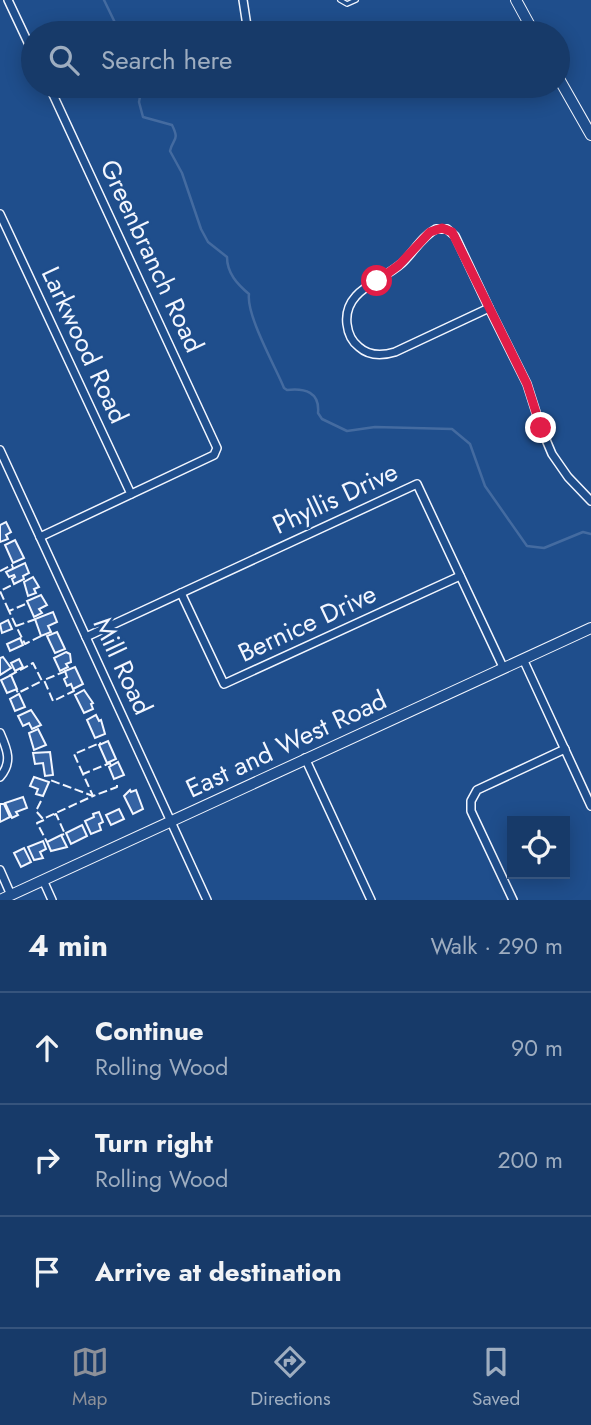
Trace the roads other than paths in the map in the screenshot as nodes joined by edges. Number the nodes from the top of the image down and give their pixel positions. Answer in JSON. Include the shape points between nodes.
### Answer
{"nodes":[{"id":1,"x":8,"y":0,"type":"edge"},
{"id":2,"x":243,"y":0,"type":"edge"},
{"id":3,"x":340,"y":0,"type":"edge"},
{"id":4,"x":356,"y":0,"type":"edge"},
{"id":5,"x":518,"y":1,"type":"edge"},
{"id":6,"x":246,"y":21,"type":"edge"},
{"id":7,"x":528,"y":21,"type":"edge"},
{"id":8,"x":21,"y":28,"type":"edge"},
{"id":9,"x":55,"y":98,"type":"edge"},
{"id":10,"x":570,"y":98,"type":"edge"},
{"id":11,"x":591,"y":135,"type":"edge"},
{"id":12,"x":0,"y":214,"type":"edge"},
{"id":13,"x":489,"y":308,"type":"junction"},
{"id":14,"x":0,"y":450,"type":"edge"},
{"id":15,"x":131,"y":494,"type":"junction"},
{"id":16,"x":591,"y":501,"type":"edge"},
{"id":17,"x":40,"y":537,"type":"junction"},
{"id":18,"x":460,"y":576,"type":"junction"},
{"id":19,"x":181,"y":593,"type":"junction"},
{"id":20,"x":591,"y":628,"type":"edge"},
{"id":21,"x":86,"y":637,"type":"junction"},
{"id":22,"x":523,"y":659,"type":"junction"},
{"id":23,"x":503,"y":667,"type":"junction"},
{"id":24,"x":0,"y":733,"type":"edge"},
{"id":25,"x":565,"y":749,"type":"junction"},
{"id":26,"x":305,"y":758,"type":"junction"},
{"id":27,"x":0,"y":777,"type":"edge"},
{"id":28,"x":591,"y":806,"type":"edge"},
{"id":29,"x":170,"y":820,"type":"junction"},
{"id":30,"x":0,"y":870,"type":"edge"},
{"id":31,"x":43,"y":880,"type":"junction"},
{"id":32,"x":11,"y":895,"type":"junction"},
{"id":33,"x":0,"y":900,"type":"edge"},
{"id":34,"x":52,"y":900,"type":"edge"},
{"id":35,"x":207,"y":900,"type":"edge"},
{"id":36,"x":371,"y":900,"type":"edge"},
{"id":37,"x":513,"y":900,"type":"edge"}],
"edges":[{"from":1,"to":8,"type":"street"},
{"from":2,"to":6,"type":"street"},
{"from":3,"to":4,"type":"lane","via":[[347,4]]},
{"from":5,"to":7,"type":"street"},
{"from":9,"to":15,"type":"street","name":"Greenbranch Road","via":[[217,448],[214,456]]},
{"from":10,"to":11,"type":"street"},
{"from":12,"to":15,"type":"street","name":"Larkwood Road"},
{"from":13,"to":13,"type":"street","via":[[455,236],[447,229],[436,229],[399,265],[354,295],[347,309],[347,328],[359,348],[387,355]]},
{"from":13,"to":16,"type":"street","via":[[527,384],[552,454]]},
{"from":14,"to":17,"type":"street","name":"Mill Road"},
{"from":15,"to":17,"type":"street"},
{"from":17,"to":21,"type":"street","name":"Mill Road"},
{"from":18,"to":19,"type":"street","name":"Bernice Drive","via":[[224,684]]},
{"from":18,"to":19,"type":"street","name":"Phyllis Drive","via":[[417,484]]},
{"from":18,"to":23,"type":"street","name":"Phyllis Drive"},
{"from":19,"to":21,"type":"street","name":"Phyllis Drive"},
{"from":20,"to":22,"type":"street","name":"East and West Road"},
{"from":21,"to":29,"type":"street","name":"Mill Road"},
{"from":22,"to":23,"type":"street","name":"East and West Road"},
{"from":22,"to":25,"type":"street"},
{"from":23,"to":26,"type":"street","name":"East and West Road"},
{"from":24,"to":27,"type":"street","via":[[9,758]]},
{"from":25,"to":28,"type":"street"},
{"from":25,"to":37,"type":"street","via":[[477,790],[471,801],[471,811]]},
{"from":26,"to":29,"type":"street","name":"East and West Road"},
{"from":26,"to":36,"type":"street"},
{"from":29,"to":31,"type":"street","name":"East and West Road"},
{"from":29,"to":35,"type":"street","name":"Mill Road"},
{"from":30,"to":32,"type":"street"},
{"from":31,"to":32,"type":"street","name":"East and West Road"},
{"from":31,"to":34,"type":"street"},
{"from":32,"to":33,"type":"street","name":"East and West Road"}]}
